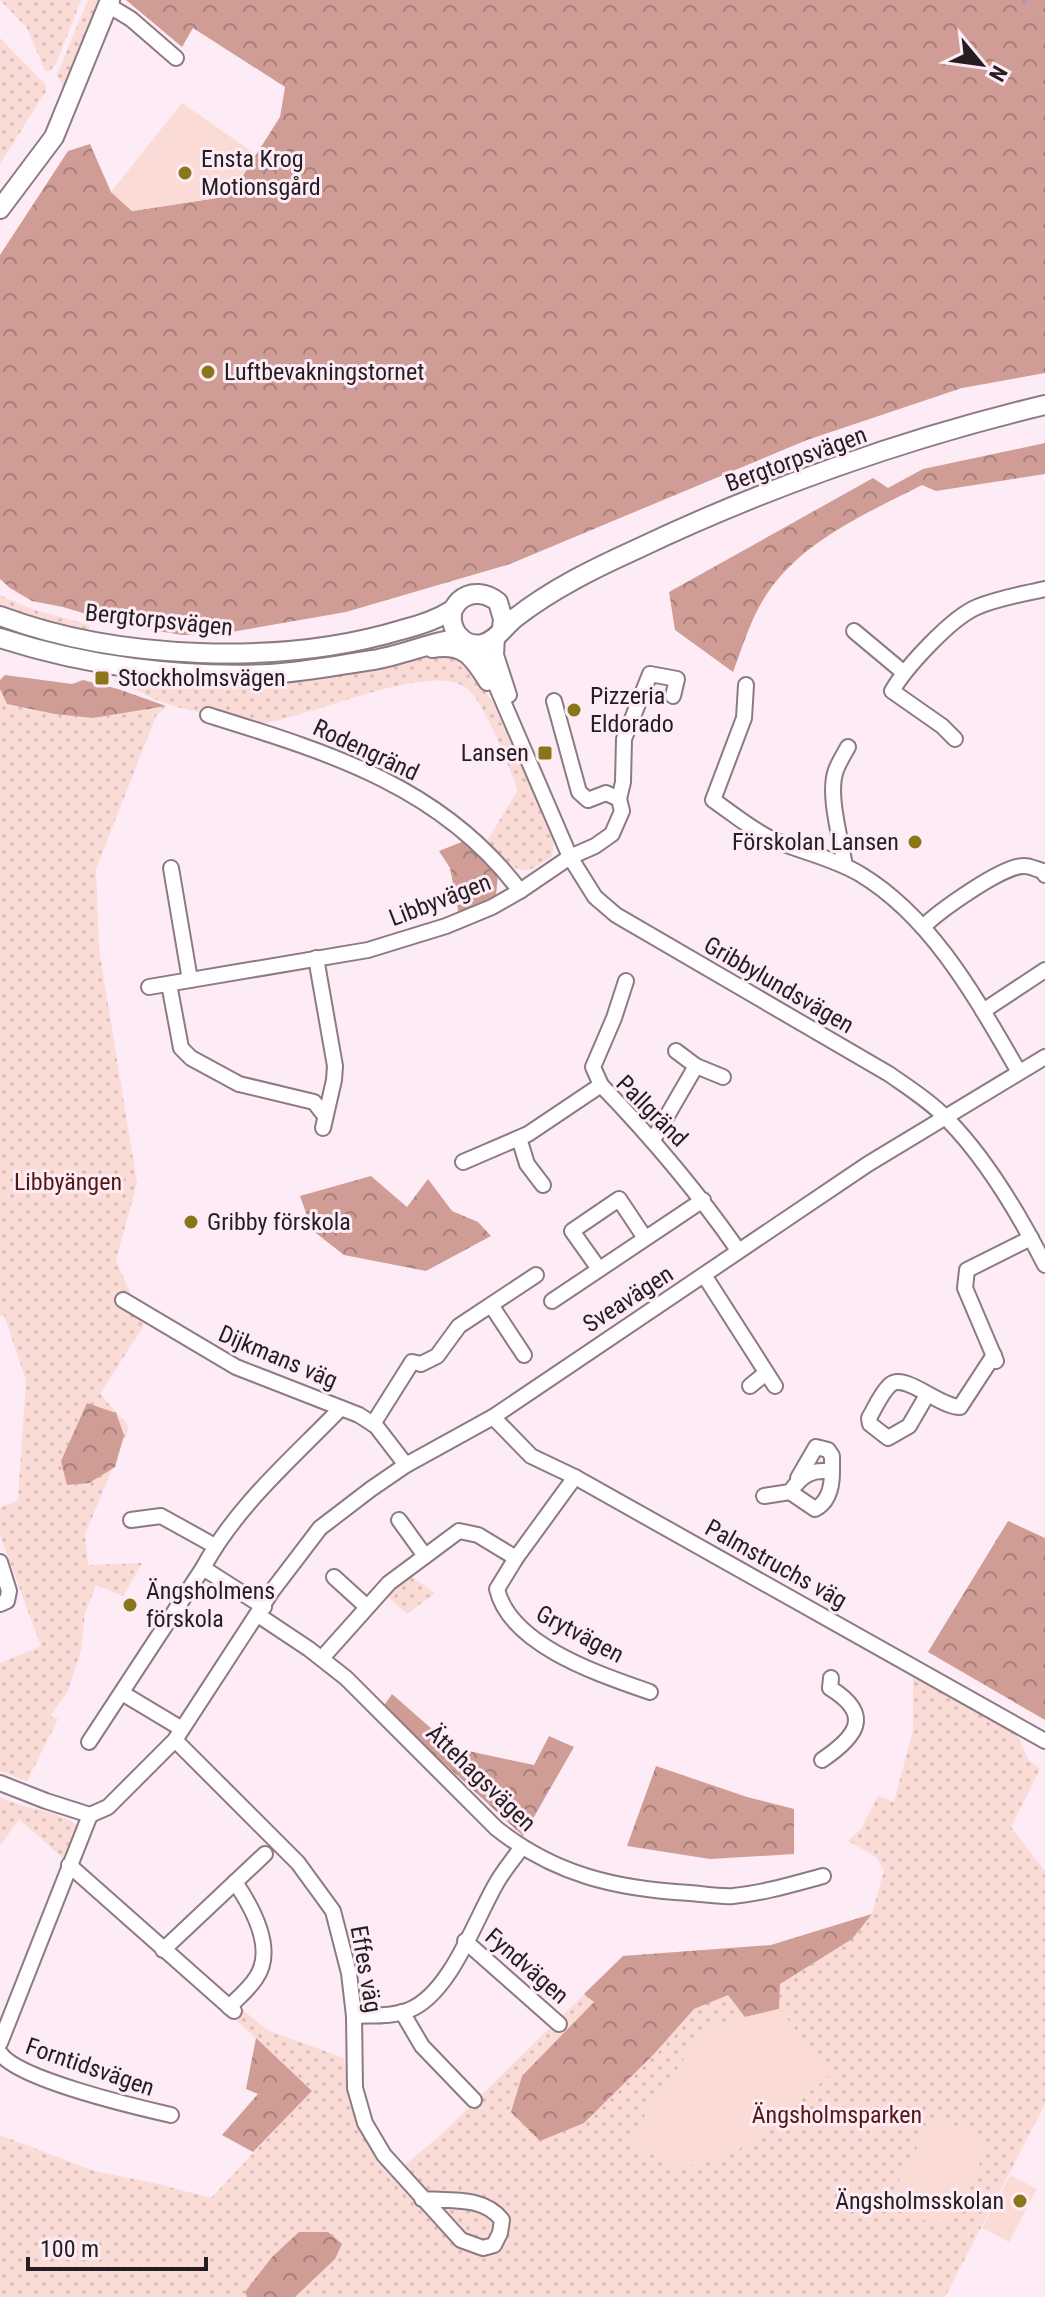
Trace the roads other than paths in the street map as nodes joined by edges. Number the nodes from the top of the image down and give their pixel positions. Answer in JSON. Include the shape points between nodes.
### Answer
{"nodes":[{"id":1,"x":109,"y":2,"type":"edge"},
{"id":2,"x":176,"y":58,"type":"dead end"},
{"id":3,"x":0,"y":209,"type":"edge"},
{"id":4,"x":1045,"y":405,"type":"edge"},
{"id":5,"x":572,"y":581,"type":"junction"},
{"id":6,"x":1045,"y":589,"type":"edge"},
{"id":7,"x":498,"y":602,"type":"junction"},
{"id":8,"x":453,"y":609,"type":"junction"},
{"id":9,"x":0,"y":616,"type":"edge"},
{"id":10,"x":854,"y":631,"type":"dead end"},
{"id":11,"x":500,"y":632,"type":"junction"},
{"id":12,"x":0,"y":638,"type":"edge"},
{"id":13,"x":465,"y":640,"type":"junction"},
{"id":14,"x":376,"y":659,"type":"junction"},
{"id":15,"x":903,"y":672,"type":"junction"},
{"id":16,"x":746,"y":685,"type":"dead end"},
{"id":17,"x":673,"y":696,"type":"dead end"},
{"id":18,"x":554,"y":701,"type":"dead end"},
{"id":19,"x":208,"y":715,"type":"dead end"},
{"id":20,"x":515,"y":730,"type":"junction"},
{"id":21,"x":955,"y":739,"type":"dead end"},
{"id":22,"x":848,"y":747,"type":"dead end"},
{"id":23,"x":619,"y":799,"type":"junction"},
{"id":24,"x":570,"y":857,"type":"junction"},
{"id":25,"x":845,"y":866,"type":"junction"},
{"id":26,"x":171,"y":868,"type":"dead end"},
{"id":27,"x":1045,"y":875,"type":"edge"},
{"id":28,"x":520,"y":891,"type":"junction"},
{"id":29,"x":923,"y":927,"type":"junction"},
{"id":30,"x":316,"y":958,"type":"junction"},
{"id":31,"x":1045,"y":970,"type":"edge"},
{"id":32,"x":190,"y":980,"type":"junction"},
{"id":33,"x":626,"y":981,"type":"dead end"},
{"id":34,"x":169,"y":984,"type":"junction"},
{"id":35,"x":149,"y":987,"type":"dead end"},
{"id":36,"x":983,"y":1011,"type":"junction"},
{"id":37,"x":676,"y":1051,"type":"dead end"},
{"id":38,"x":1045,"y":1057,"type":"edge"},
{"id":39,"x":696,"y":1066,"type":"junction"},
{"id":40,"x":1019,"y":1072,"type":"junction"},
{"id":41,"x":723,"y":1077,"type":"dead end"},
{"id":42,"x":601,"y":1085,"type":"junction"},
{"id":43,"x":947,"y":1118,"type":"junction"},
{"id":44,"x":519,"y":1138,"type":"junction"},
{"id":45,"x":653,"y":1140,"type":"junction"},
{"id":46,"x":463,"y":1162,"type":"dead end"},
{"id":47,"x":543,"y":1185,"type":"dead end"},
{"id":48,"x":703,"y":1200,"type":"junction"},
{"id":49,"x":645,"y":1238,"type":"junction"},
{"id":50,"x":1031,"y":1238,"type":"junction"},
{"id":51,"x":738,"y":1250,"type":"junction"},
{"id":52,"x":1045,"y":1265,"type":"edge"},
{"id":53,"x":599,"y":1269,"type":"junction"},
{"id":54,"x":536,"y":1275,"type":"dead end"},
{"id":55,"x":704,"y":1275,"type":"junction"},
{"id":56,"x":123,"y":1300,"type":"dead end"},
{"id":57,"x":552,"y":1301,"type":"dead end"},
{"id":58,"x":491,"y":1305,"type":"junction"},
{"id":59,"x":524,"y":1355,"type":"dead end"},
{"id":60,"x":766,"y":1373,"type":"junction"},
{"id":61,"x":750,"y":1386,"type":"dead end"},
{"id":62,"x":775,"y":1386,"type":"dead end"},
{"id":63,"x":927,"y":1395,"type":"dead end"},
{"id":64,"x":341,"y":1408,"type":"junction"},
{"id":65,"x":493,"y":1417,"type":"junction"},
{"id":66,"x":373,"y":1424,"type":"junction"},
{"id":67,"x":406,"y":1465,"type":"junction"},
{"id":68,"x":832,"y":1472,"type":"junction"},
{"id":69,"x":575,"y":1477,"type":"junction"},
{"id":70,"x":794,"y":1486,"type":"junction"},
{"id":71,"x":764,"y":1496,"type":"dead end"},
{"id":72,"x":131,"y":1520,"type":"dead end"},
{"id":73,"x":399,"y":1520,"type":"dead end"},
{"id":74,"x":215,"y":1546,"type":"junction"},
{"id":75,"x":425,"y":1556,"type":"junction"},
{"id":76,"x":516,"y":1558,"type":"junction"},
{"id":77,"x":0,"y":1562,"type":"edge"},
{"id":78,"x":203,"y":1568,"type":"junction"},
{"id":79,"x":334,"y":1577,"type":"dead end"},
{"id":80,"x":0,"y":1604,"type":"edge"},
{"id":81,"x":367,"y":1607,"type":"junction"},
{"id":82,"x":261,"y":1611,"type":"junction"},
{"id":83,"x":322,"y":1658,"type":"junction"},
{"id":84,"x":831,"y":1678,"type":"dead end"},
{"id":85,"x":650,"y":1692,"type":"dead end"},
{"id":86,"x":122,"y":1693,"type":"junction"},
{"id":87,"x":178,"y":1734,"type":"junction"},
{"id":88,"x":1045,"y":1741,"type":"edge"},
{"id":89,"x":89,"y":1742,"type":"dead end"},
{"id":90,"x":822,"y":1760,"type":"dead end"},
{"id":91,"x":0,"y":1783,"type":"edge"},
{"id":92,"x":90,"y":1815,"type":"junction"},
{"id":93,"x":521,"y":1848,"type":"junction"},
{"id":94,"x":265,"y":1854,"type":"dead end"},
{"id":95,"x":69,"y":1865,"type":"junction"},
{"id":96,"x":823,"y":1876,"type":"dead end"},
{"id":97,"x":235,"y":1882,"type":"junction"},
{"id":98,"x":465,"y":1941,"type":"junction"},
{"id":99,"x":163,"y":1950,"type":"junction"},
{"id":100,"x":402,"y":2012,"type":"junction"},
{"id":101,"x":354,"y":2016,"type":"junction"},
{"id":102,"x":559,"y":2024,"type":"dead end"},
{"id":103,"x":0,"y":2043,"type":"edge"},
{"id":104,"x":0,"y":2053,"type":"edge"},
{"id":105,"x":474,"y":2100,"type":"dead end"},
{"id":106,"x":171,"y":2115,"type":"dead end"},
{"id":107,"x":422,"y":2199,"type":"junction"}],
"edges":[{"from":1,"to":2,"type":"street"},
{"from":1,"to":3,"type":"main road","via":[[54,137]]},
{"from":4,"to":5,"type":"main road","name":"Bergtorpsvägen","via":[[974,422],[763,496]]},
{"from":5,"to":7,"type":"main road","name":"Bergtorpsvägen"},
{"from":5,"to":11,"type":"main road","name":"Bergtorpsvägen"},
{"from":6,"to":15,"type":"street","via":[[975,608]]},
{"from":7,"to":8,"type":"main road","name":"Bergtorpsvägen","via":[[473,594]]},
{"from":7,"to":11,"type":"main road"},
{"from":8,"to":9,"type":"main road","name":"Bergtorpsvägen","via":[[401,630],[336,646],[197,654],[66,635]]},
{"from":8,"to":13,"type":"main road","via":[[453,629]]},
{"from":10,"to":15,"type":"street"},
{"from":11,"to":13,"type":"main road","name":"Bergtorpsvägen","via":[[484,643]]},
{"from":11,"to":20,"type":"street","name":"Gribbylundsvägen","via":[[496,655]]},
{"from":12,"to":14,"type":"main road","name":"Bergtorpsvägen","via":[[92,662],[166,671],[271,674]]},
{"from":13,"to":14,"type":"main road","name":"Bergtorpsvägen"},
{"from":13,"to":20,"type":"street","name":"Gribbylundsvägen","via":[[483,655]]},
{"from":14,"to":20,"type":"street","via":[[438,649],[465,654]]},
{"from":15,"to":21,"type":"street","via":[[892,691]]},
{"from":16,"to":25,"type":"street","via":[[744,718],[713,800],[771,839]]},
{"from":17,"to":23,"type":"street","name":"Libbyvägen","via":[[677,679],[650,674],[624,739]]},
{"from":18,"to":23,"type":"street","via":[[579,792],[588,800],[606,793]]},
{"from":19,"to":28,"type":"street","name":"Rodengränd","via":[[376,773],[466,832]]},
{"from":20,"to":24,"type":"street","name":"Gribbylundsvägen"},
{"from":22,"to":25,"type":"street","via":[[834,779]]},
{"from":23,"to":24,"type":"street","name":"Libbyvägen","via":[[622,811],[612,834]]},
{"from":24,"to":28,"type":"street","name":"Libbyvägen"},
{"from":24,"to":43,"type":"street","name":"Gribbylundsvägen","via":[[595,897],[616,915],[889,1074]]},
{"from":25,"to":29,"type":"street","via":[[886,892]]},
{"from":26,"to":32,"type":"street"},
{"from":27,"to":29,"type":"street","via":[[1023,865],[1003,872],[939,911]]},
{"from":28,"to":30,"type":"street","name":"Libbyvägen","via":[[446,926],[368,950]]},
{"from":29,"to":36,"type":"street"},
{"from":30,"to":32,"type":"street","name":"Libbyvägen"},
{"from":30,"to":34,"type":"street","via":[[335,1066],[324,1122],[314,1102],[239,1084],[191,1058],[181,1048]]},
{"from":31,"to":36,"type":"street"},
{"from":32,"to":34,"type":"street","name":"Libbyvägen"},
{"from":33,"to":42,"type":"street","via":[[593,1067]]},
{"from":34,"to":35,"type":"street","name":"Libbyvägen"},
{"from":36,"to":40,"type":"street"},
{"from":37,"to":39,"type":"street"},
{"from":38,"to":40,"type":"street","name":"Sveavägen"},
{"from":39,"to":41,"type":"street"},
{"from":39,"to":45,"type":"street"},
{"from":40,"to":43,"type":"street","name":"Sveavägen"},
{"from":42,"to":44,"type":"street","name":"Pallgränd"},
{"from":42,"to":45,"type":"street","name":"Pallgränd"},
{"from":43,"to":50,"type":"street","name":"Gribbylundsvägen","via":[[986,1165]]},
{"from":43,"to":51,"type":"street","name":"Sveavägen"},
{"from":44,"to":46,"type":"street","name":"Pallgränd"},
{"from":44,"to":47,"type":"street","via":[[527,1164]]},
{"from":45,"to":48,"type":"street","name":"Pallgränd"},
{"from":48,"to":49,"type":"street"},
{"from":48,"to":51,"type":"street","name":"Pallgränd"},
{"from":49,"to":53,"type":"street"},
{"from":49,"to":53,"type":"street","via":[[619,1199],[572,1231]]},
{"from":50,"to":52,"type":"street","name":"Gribbylundsvägen"},
{"from":50,"to":63,"type":"street","via":[[967,1270],[965,1288],[995,1358],[960,1407]]},
{"from":51,"to":55,"type":"street","name":"Sveavägen"},
{"from":53,"to":57,"type":"street"},
{"from":54,"to":58,"type":"street"},
{"from":55,"to":60,"type":"street"},
{"from":55,"to":65,"type":"street","name":"Sveavägen"},
{"from":56,"to":64,"type":"street","name":"Dijkmans väg","via":[[236,1367]]},
{"from":58,"to":59,"type":"street"},
{"from":58,"to":66,"type":"street","via":[[459,1326],[437,1356],[421,1364],[412,1362]]},
{"from":60,"to":61,"type":"street"},
{"from":60,"to":62,"type":"street"},
{"from":64,"to":66,"type":"street","name":"Dijkmans väg"},
{"from":64,"to":74,"type":"street","via":[[258,1492]]},
{"from":65,"to":67,"type":"street","name":"Sveavägen"},
{"from":65,"to":69,"type":"street","name":"Palmstruchs väg","via":[[531,1456]]},
{"from":66,"to":67,"type":"street","name":"Dijkmans väg"},
{"from":67,"to":82,"type":"street","name":"Sveavägen","via":[[320,1528]]},
{"from":68,"to":70,"type":"street","via":[[805,1474]]},
{"from":68,"to":70,"type":"street","via":[[832,1486],[815,1509]]},
{"from":68,"to":70,"type":"street","via":[[832,1456],[816,1447]]},
{"from":69,"to":76,"type":"street","name":"Grytvägen"},
{"from":69,"to":88,"type":"street","name":"Palmstruchs väg"},
{"from":70,"to":71,"type":"street"},
{"from":72,"to":74,"type":"street","via":[[161,1516]]},
{"from":73,"to":75,"type":"street"},
{"from":74,"to":78,"type":"street"},
{"from":75,"to":76,"type":"street","via":[[459,1531],[478,1535]]},
{"from":75,"to":81,"type":"street"},
{"from":76,"to":85,"type":"street","name":"Grytvägen","via":[[497,1589],[515,1624],[599,1674]]},
{"from":77,"to":80,"type":"street","via":[[9,1591],[7,1601]]},
{"from":78,"to":82,"type":"street"},
{"from":78,"to":86,"type":"street"},
{"from":79,"to":81,"type":"street"},
{"from":81,"to":83,"type":"street"},
{"from":82,"to":83,"type":"street","name":"Ättehagsvägen"},
{"from":82,"to":87,"type":"street","name":"Sveavägen"},
{"from":83,"to":93,"type":"street","name":"Ättehagsvägen"},
{"from":84,"to":90,"type":"street","via":[[830,1688],[847,1698],[856,1715],[845,1744]]},
{"from":86,"to":87,"type":"street"},
{"from":86,"to":89,"type":"street"},
{"from":87,"to":92,"type":"street","name":"Sveavägen","via":[[108,1807]]},
{"from":87,"to":101,"type":"street","name":"Effes väg","via":[[298,1863],[333,1911]]},
{"from":91,"to":92,"type":"street"},
{"from":92,"to":95,"type":"street","name":"Forntidsvägen"},
{"from":93,"to":96,"type":"street","name":"Ättehagsvägen","via":[[603,1883],[644,1891],[731,1896]]},
{"from":93,"to":98,"type":"street","name":"Fyndvägen"},
{"from":94,"to":97,"type":"street"},
{"from":95,"to":99,"type":"street"},
{"from":95,"to":103,"type":"street","name":"Forntidsvägen"},
{"from":97,"to":99,"type":"street"},
{"from":97,"to":99,"type":"street","via":[[262,1937],[263,1962],[232,2009]]},
{"from":98,"to":100,"type":"street","name":"Fyndvägen","via":[[444,1980],[427,1999]]},
{"from":98,"to":102,"type":"street","name":"Fyndvägen"},
{"from":100,"to":101,"type":"street","name":"Fyndvägen"},
{"from":100,"to":105,"type":"street","via":[[422,2046]]},
{"from":101,"to":107,"type":"street","name":"Effes väg","via":[[355,2088],[365,2123]]},
{"from":104,"to":106,"type":"street","name":"Forntidsvägen","via":[[14,2067],[113,2102]]},
{"from":107,"to":107,"type":"street","name":"Effes väg","via":[[461,2240],[483,2248],[494,2245],[502,2220],[494,2210],[475,2202]]}]}
